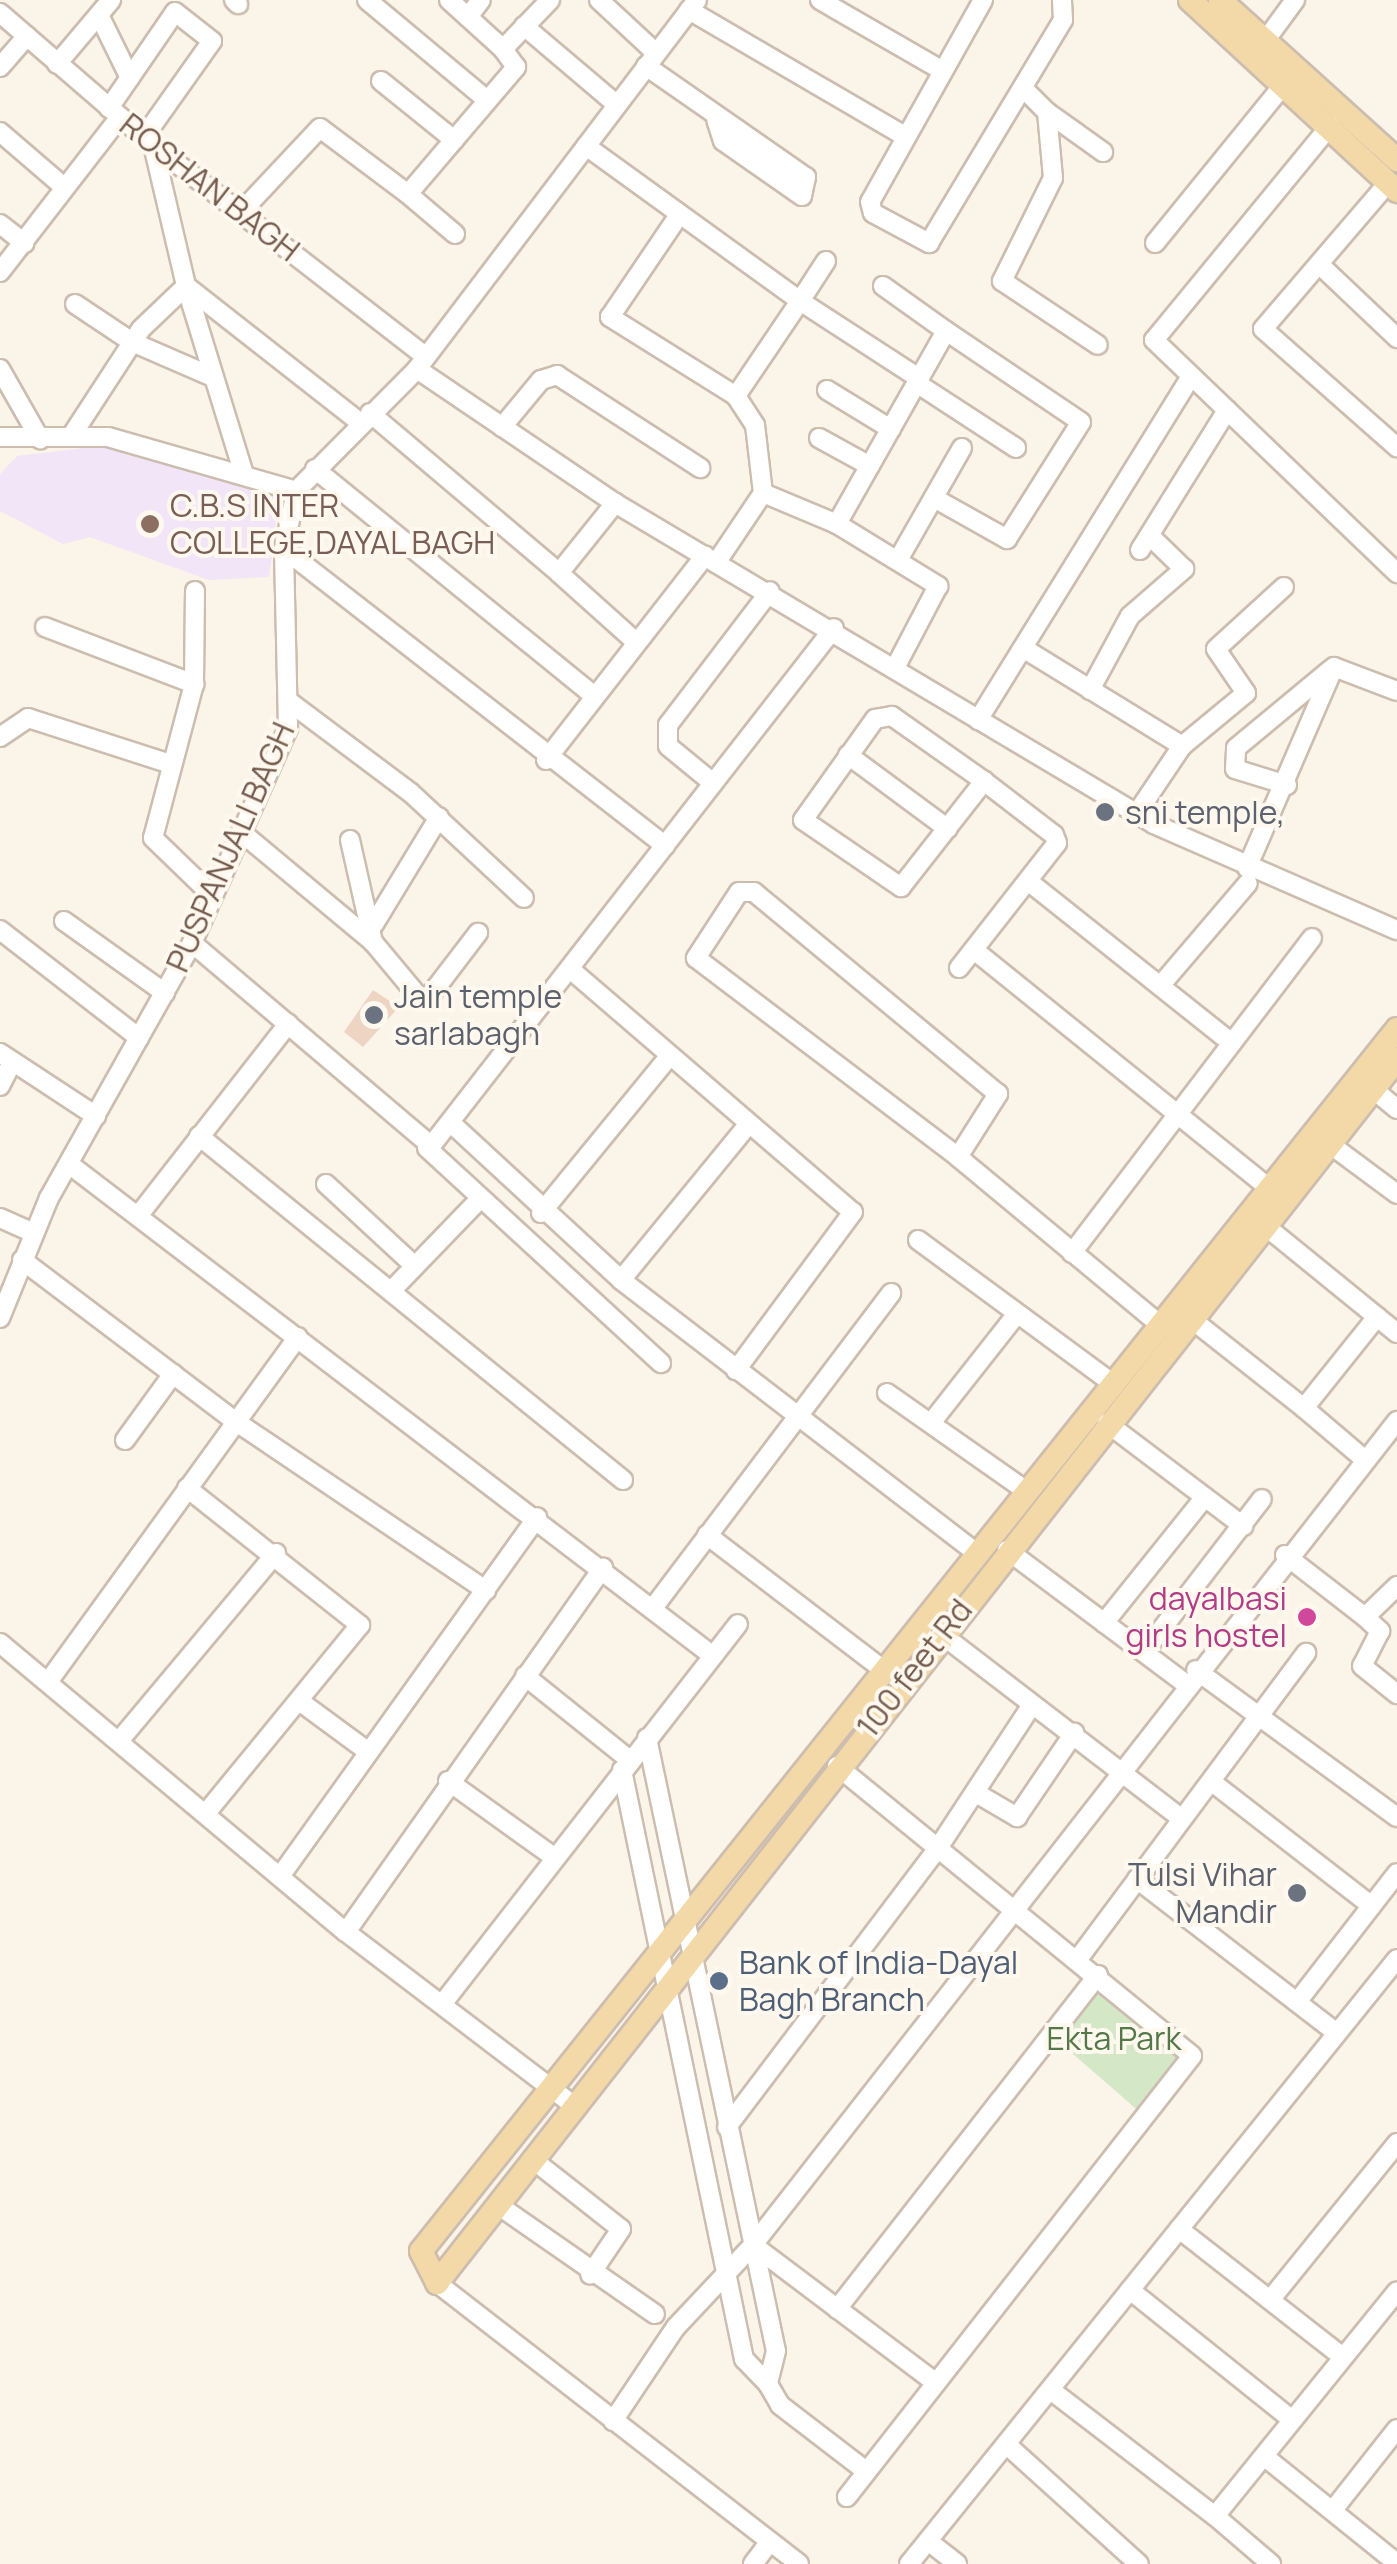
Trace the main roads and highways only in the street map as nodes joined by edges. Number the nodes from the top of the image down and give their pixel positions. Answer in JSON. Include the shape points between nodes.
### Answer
{"nodes":[{"id":1,"x":1190,"y":0,"type":"edge"},
{"id":2,"x":1220,"y":0,"type":"edge"},
{"id":3,"x":1397,"y":160,"type":"edge"},
{"id":4,"x":1393,"y":187,"type":"edge"},
{"id":5,"x":1397,"y":1029,"type":"edge"},
{"id":6,"x":1397,"y":1059,"type":"edge"},
{"id":7,"x":1257,"y":1219,"type":"junction"}],
"edges":[{"from":1,"to":4,"type":"main road"},
{"from":2,"to":3,"type":"main road"},
{"from":5,"to":7,"type":"main road","via":[[1269,1188]]},
{"from":6,"to":7,"type":"main road","name":"100 feet Rd","via":[[1332,1145]]},
{"from":7,"to":7,"type":"main road","name":"100 feet Rd","via":[[1190,1318],[437,2283],[421,2250],[1160,1326]]}]}
